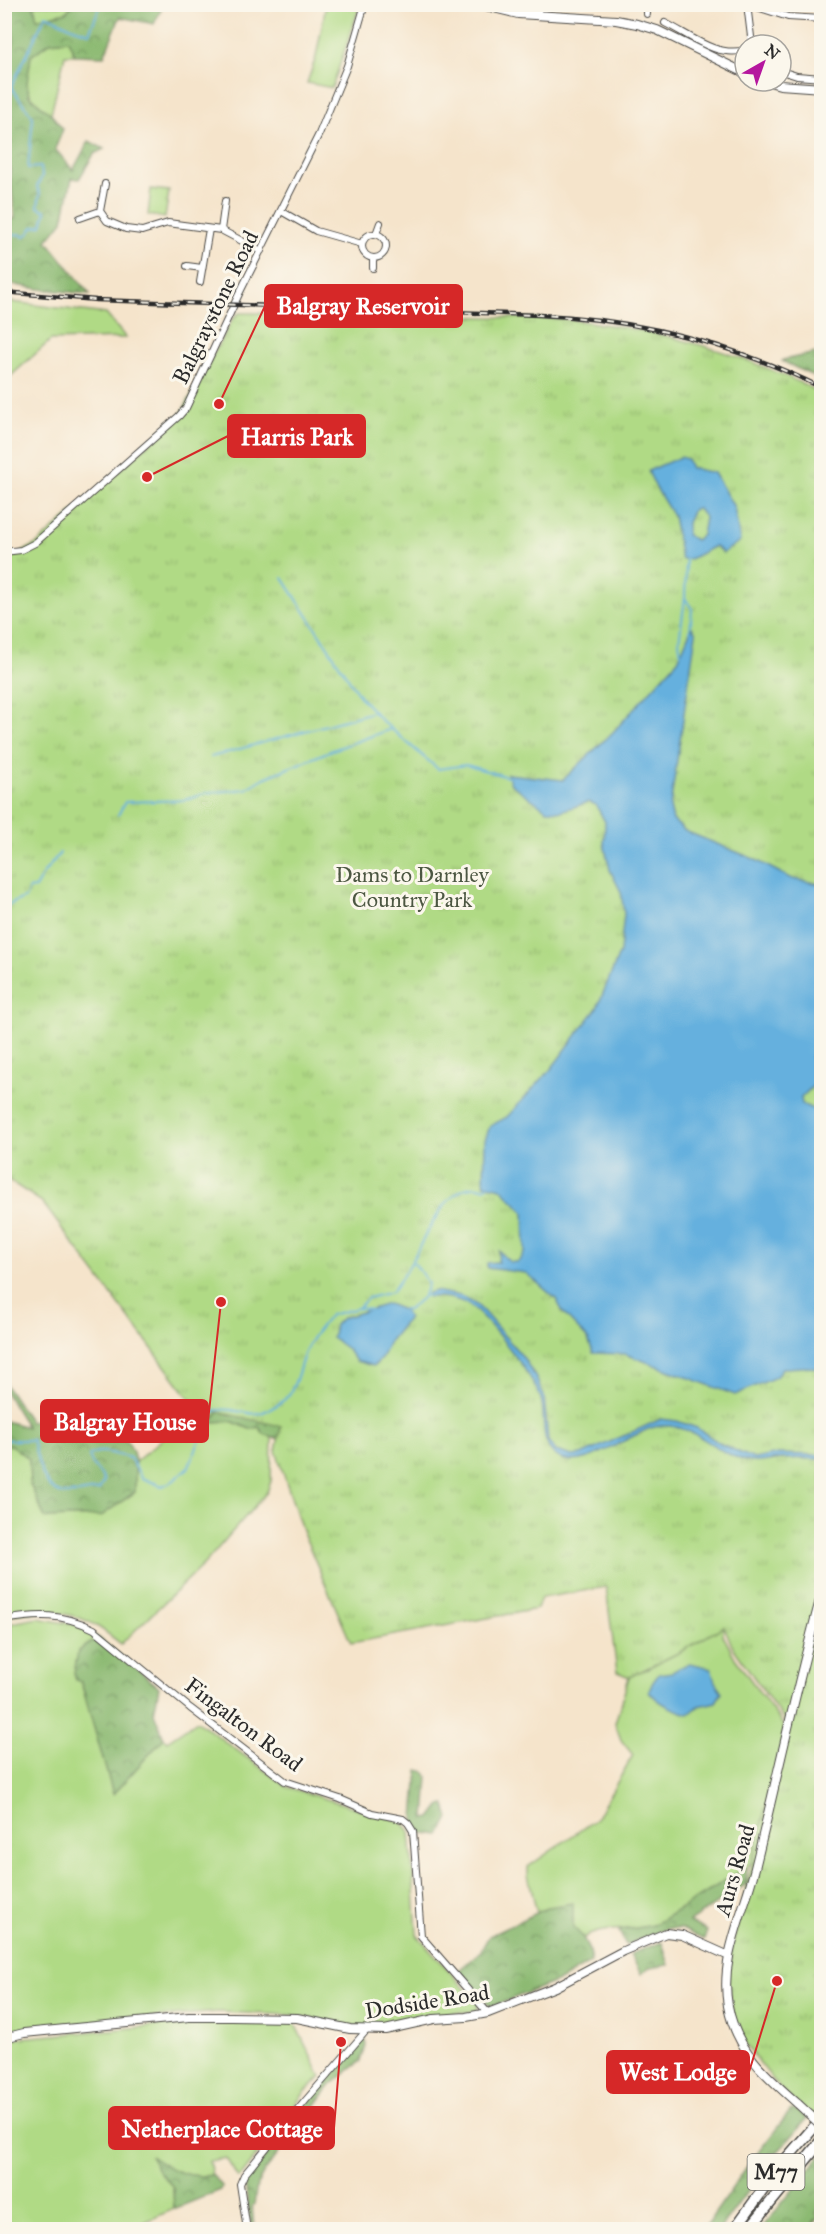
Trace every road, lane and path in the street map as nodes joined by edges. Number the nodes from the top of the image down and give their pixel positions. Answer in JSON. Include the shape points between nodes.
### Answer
{"nodes":[{"id":1,"x":365,"y":4,"type":"edge"},
{"id":2,"x":477,"y":4,"type":"edge"},
{"id":3,"x":540,"y":4,"type":"edge"},
{"id":4,"x":647,"y":4,"type":"edge"},
{"id":5,"x":747,"y":4,"type":"edge"},
{"id":6,"x":647,"y":14,"type":"dead end"},
{"id":7,"x":537,"y":15,"type":"junction"},
{"id":8,"x":822,"y":19,"type":"edge"},
{"id":9,"x":665,"y":23,"type":"dead end"},
{"id":10,"x":751,"y":33,"type":"edge"},
{"id":11,"x":733,"y":52,"type":"edge"},
{"id":12,"x":733,"y":67,"type":"edge"},
{"id":13,"x":793,"y":75,"type":"edge"},
{"id":14,"x":822,"y":78,"type":"edge"},
{"id":15,"x":793,"y":86,"type":"edge"},
{"id":16,"x":822,"y":88,"type":"edge"},
{"id":17,"x":105,"y":184,"type":"dead end"},
{"id":18,"x":225,"y":201,"type":"dead end"},
{"id":19,"x":100,"y":211,"type":"junction"},
{"id":20,"x":281,"y":211,"type":"junction"},
{"id":21,"x":80,"y":218,"type":"dead end"},
{"id":22,"x":380,"y":223,"type":"dead end"},
{"id":23,"x":209,"y":229,"type":"junction"},
{"id":24,"x":221,"y":230,"type":"junction"},
{"id":25,"x":376,"y":234,"type":"junction"},
{"id":26,"x":362,"y":244,"type":"junction"},
{"id":27,"x":261,"y":251,"type":"junction"},
{"id":28,"x":373,"y":258,"type":"junction"},
{"id":29,"x":187,"y":266,"type":"dead end"},
{"id":30,"x":202,"y":268,"type":"junction"},
{"id":31,"x":373,"y":268,"type":"dead end"},
{"id":32,"x":200,"y":282,"type":"dead end"},
{"id":33,"x":4,"y":552,"type":"edge"},
{"id":34,"x":822,"y":1593,"type":"edge"},
{"id":35,"x":4,"y":1620,"type":"edge"},
{"id":36,"x":729,"y":1956,"type":"junction"},
{"id":37,"x":488,"y":2013,"type":"junction"},
{"id":38,"x":366,"y":2031,"type":"junction"},
{"id":39,"x":4,"y":2038,"type":"edge"},
{"id":40,"x":822,"y":2118,"type":"edge"},
{"id":41,"x":822,"y":2126,"type":"edge"},
{"id":42,"x":822,"y":2140,"type":"edge"},
{"id":43,"x":248,"y":2229,"type":"edge"},
{"id":44,"x":734,"y":2229,"type":"edge"},
{"id":45,"x":748,"y":2229,"type":"edge"}],
"edges":[{"from":1,"to":20,"type":"street","name":"Balgraystone Road","via":[[336,96]]},
{"from":2,"to":7,"type":"main road"},
{"from":3,"to":7,"type":"street"},
{"from":4,"to":6,"type":"street"},
{"from":5,"to":8,"type":"street","via":[[788,17]]},
{"from":5,"to":10,"type":"street"},
{"from":7,"to":12,"type":"main road","via":[[637,24]]},
{"from":9,"to":11,"type":"street","via":[[676,24],[721,51]]},
{"from":13,"to":14,"type":"street"},
{"from":15,"to":16,"type":"main road"},
{"from":17,"to":19,"type":"street"},
{"from":18,"to":24,"type":"street"},
{"from":19,"to":21,"type":"street"},
{"from":19,"to":23,"type":"street","via":[[107,221],[126,229],[142,231],[168,222]]},
{"from":20,"to":26,"type":"street","via":[[316,231]]},
{"from":20,"to":27,"type":"street","name":"Balgraystone Road"},
{"from":22,"to":25,"type":"street"},
{"from":23,"to":24,"type":"street"},
{"from":23,"to":30,"type":"street"},
{"from":24,"to":27,"type":"street"},
{"from":25,"to":26,"type":"street","via":[[369,235]]},
{"from":25,"to":28,"type":"street","via":[[385,242],[385,249],[381,256]]},
{"from":26,"to":28,"type":"street","via":[[366,255]]},
{"from":27,"to":33,"type":"street","name":"Balgraystone Road","via":[[183,413],[35,543]]},
{"from":28,"to":31,"type":"street"},
{"from":29,"to":30,"type":"street"},
{"from":30,"to":32,"type":"street"},
{"from":34,"to":36,"type":"main road","name":"Aurs Road","via":[[755,1869]]},
{"from":35,"to":37,"type":"street","name":"Fingalton Road","via":[[51,1615],[87,1626],[285,1781],[372,1814],[408,1823],[412,1831],[421,1936]]},
{"from":36,"to":37,"type":"main road","name":"Dodside Road","via":[[682,1935],[666,1933],[555,1987]]},
{"from":36,"to":41,"type":"main road","name":"Aurs Road","bridge":true,"via":[[727,1999],[740,2042],[764,2074]]},
{"from":37,"to":38,"type":"main road","name":"Dodside Road"},
{"from":38,"to":39,"type":"main road","name":"Dodside Road","via":[[297,2018],[189,2017]]},
{"from":38,"to":43,"type":"street","via":[[244,2175],[240,2184]]},
{"from":40,"to":44,"type":"highway","number":"M77"},
{"from":42,"to":45,"type":"highway","number":"M77"}]}
